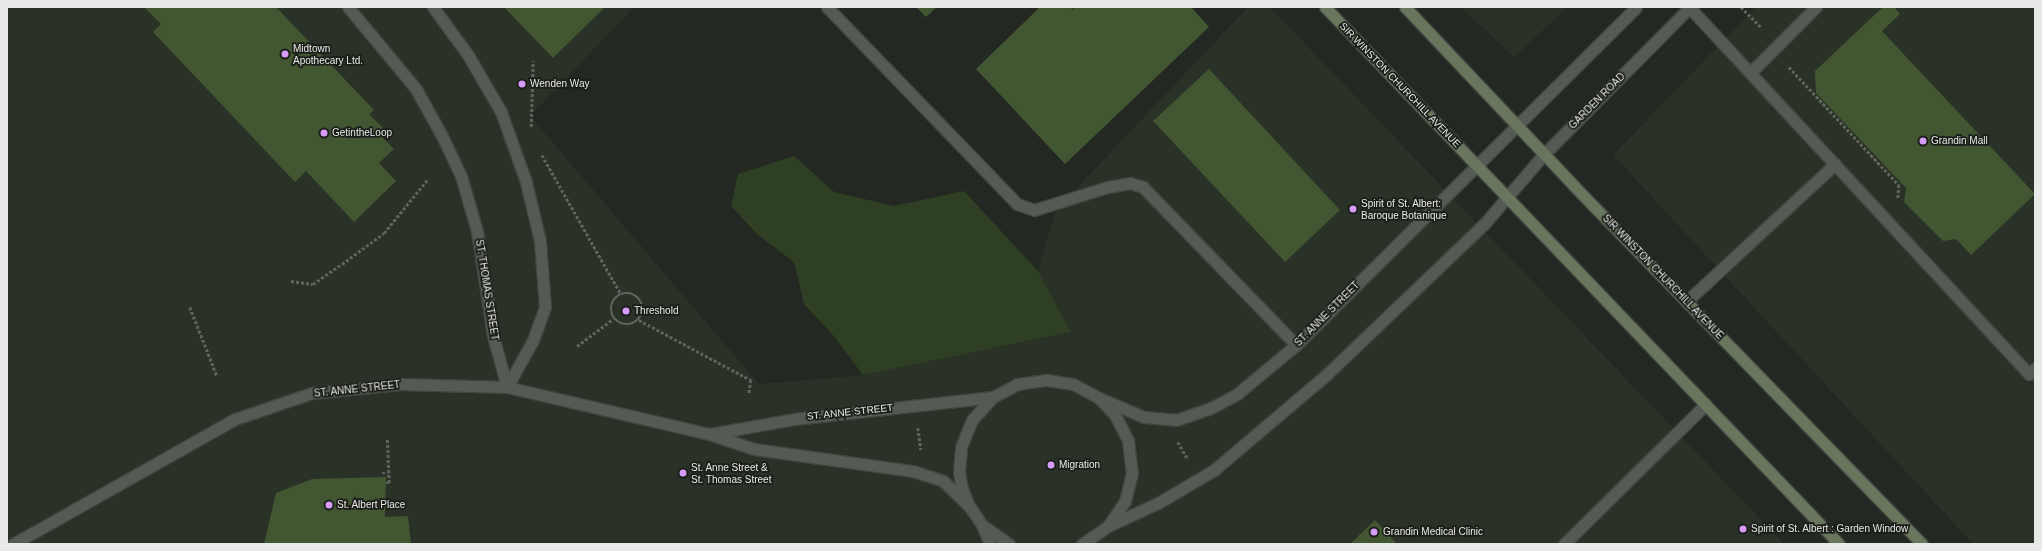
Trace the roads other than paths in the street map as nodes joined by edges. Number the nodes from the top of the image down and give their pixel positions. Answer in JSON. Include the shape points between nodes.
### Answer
{"nodes":[{"id":1,"x":348,"y":7,"type":"edge"},
{"id":2,"x":433,"y":7,"type":"edge"},
{"id":3,"x":827,"y":7,"type":"edge"},
{"id":4,"x":1325,"y":7,"type":"edge"},
{"id":5,"x":1405,"y":7,"type":"edge"},
{"id":6,"x":1636,"y":7,"type":"edge"},
{"id":7,"x":1690,"y":7,"type":"edge"},
{"id":8,"x":1816,"y":7,"type":"edge"},
{"id":9,"x":1750,"y":72,"type":"junction"},
{"id":10,"x":1519,"y":125,"type":"junction"},
{"id":11,"x":1544,"y":154,"type":"junction"},
{"id":12,"x":1835,"y":164,"type":"junction"},
{"id":13,"x":1477,"y":166,"type":"junction"},
{"id":14,"x":1508,"y":199,"type":"junction"},
{"id":15,"x":1687,"y":301,"type":"junction"},
{"id":16,"x":1296,"y":345,"type":"junction"},
{"id":17,"x":2032,"y":371,"type":"edge"},
{"id":18,"x":507,"y":386,"type":"junction"},
{"id":19,"x":993,"y":397,"type":"junction"},
{"id":20,"x":1099,"y":398,"type":"junction"},
{"id":21,"x":1706,"y":404,"type":"junction"},
{"id":22,"x":709,"y":434,"type":"junction"},
{"id":23,"x":969,"y":506,"type":"junction"},
{"id":24,"x":982,"y":525,"type":"junction"},
{"id":25,"x":1108,"y":526,"type":"junction"},
{"id":26,"x":1084,"y":543,"type":"edge"},
{"id":27,"x":13,"y":544,"type":"edge"},
{"id":28,"x":990,"y":544,"type":"edge"},
{"id":29,"x":1009,"y":544,"type":"edge"},
{"id":30,"x":1564,"y":544,"type":"edge"},
{"id":31,"x":1840,"y":544,"type":"edge"},
{"id":32,"x":1922,"y":544,"type":"edge"}],
"edges":[{"from":1,"to":18,"type":"street","name":"ST. THOMAS STREET","via":[[416,89],[461,176],[477,231],[492,336]]},
{"from":2,"to":18,"type":"street","via":[[468,54],[502,112],[526,182],[540,241],[545,308],[532,342]]},
{"from":3,"to":16,"type":"street","via":[[1017,204],[1034,210],[1108,187],[1130,183],[1143,188]]},
{"from":4,"to":13,"type":"main road","name":"SIR WINSTON CHURCHILL AVENUE"},
{"from":5,"to":10,"type":"main road","name":"SIR WINSTON CHURCHILL AVENUE"},
{"from":6,"to":10,"type":"street"},
{"from":7,"to":9,"type":"street"},
{"from":7,"to":11,"type":"street","name":"GARDEN ROAD"},
{"from":8,"to":9,"type":"street"},
{"from":9,"to":12,"type":"street"},
{"from":10,"to":11,"type":"main road","name":"SIR WINSTON CHURCHILL AVENUE"},
{"from":10,"to":13,"type":"street","name":"ST. ANNE STREET"},
{"from":11,"to":14,"type":"street","name":"GARDEN ROAD"},
{"from":11,"to":15,"type":"main road","name":"SIR WINSTON CHURCHILL AVENUE"},
{"from":12,"to":15,"type":"street"},
{"from":12,"to":17,"type":"street"},
{"from":13,"to":14,"type":"main road","name":"SIR WINSTON CHURCHILL AVENUE"},
{"from":13,"to":16,"type":"street","name":"ST. ANNE STREET"},
{"from":14,"to":21,"type":"main road","name":"SIR WINSTON CHURCHILL AVENUE"},
{"from":14,"to":25,"type":"street","via":[[1325,376],[1214,470],[1158,503]]},
{"from":15,"to":32,"type":"main road","name":"SIR WINSTON CHURCHILL AVENUE"},
{"from":16,"to":20,"type":"street","name":"ST. ANNE STREET","via":[[1237,394],[1210,408],[1176,420],[1144,417]]},
{"from":18,"to":22,"type":"street","name":"ST. ANNE STREET"},
{"from":18,"to":27,"type":"street","name":"ST. ANNE STREET","via":[[402,384],[312,393],[235,419]]},
{"from":19,"to":20,"type":"street","via":[[1017,384],[1047,380],[1073,384]]},
{"from":19,"to":22,"type":"street","name":"ST. ANNE STREET","via":[[794,419]]},
{"from":19,"to":23,"type":"street","via":[[972,420],[961,448],[960,477]]},
{"from":20,"to":25,"type":"street","via":[[1115,415],[1128,441],[1132,457],[1132,473],[1125,500]]},
{"from":21,"to":30,"type":"street"},
{"from":21,"to":31,"type":"main road","name":"SIR WINSTON CHURCHILL AVENUE"},
{"from":22,"to":23,"type":"street","name":"ST. ANNE STREET","via":[[754,449],[913,471],[943,480]]},
{"from":23,"to":24,"type":"street"},
{"from":24,"to":28,"type":"street"},
{"from":24,"to":29,"type":"street"},
{"from":25,"to":26,"type":"street"}]}
